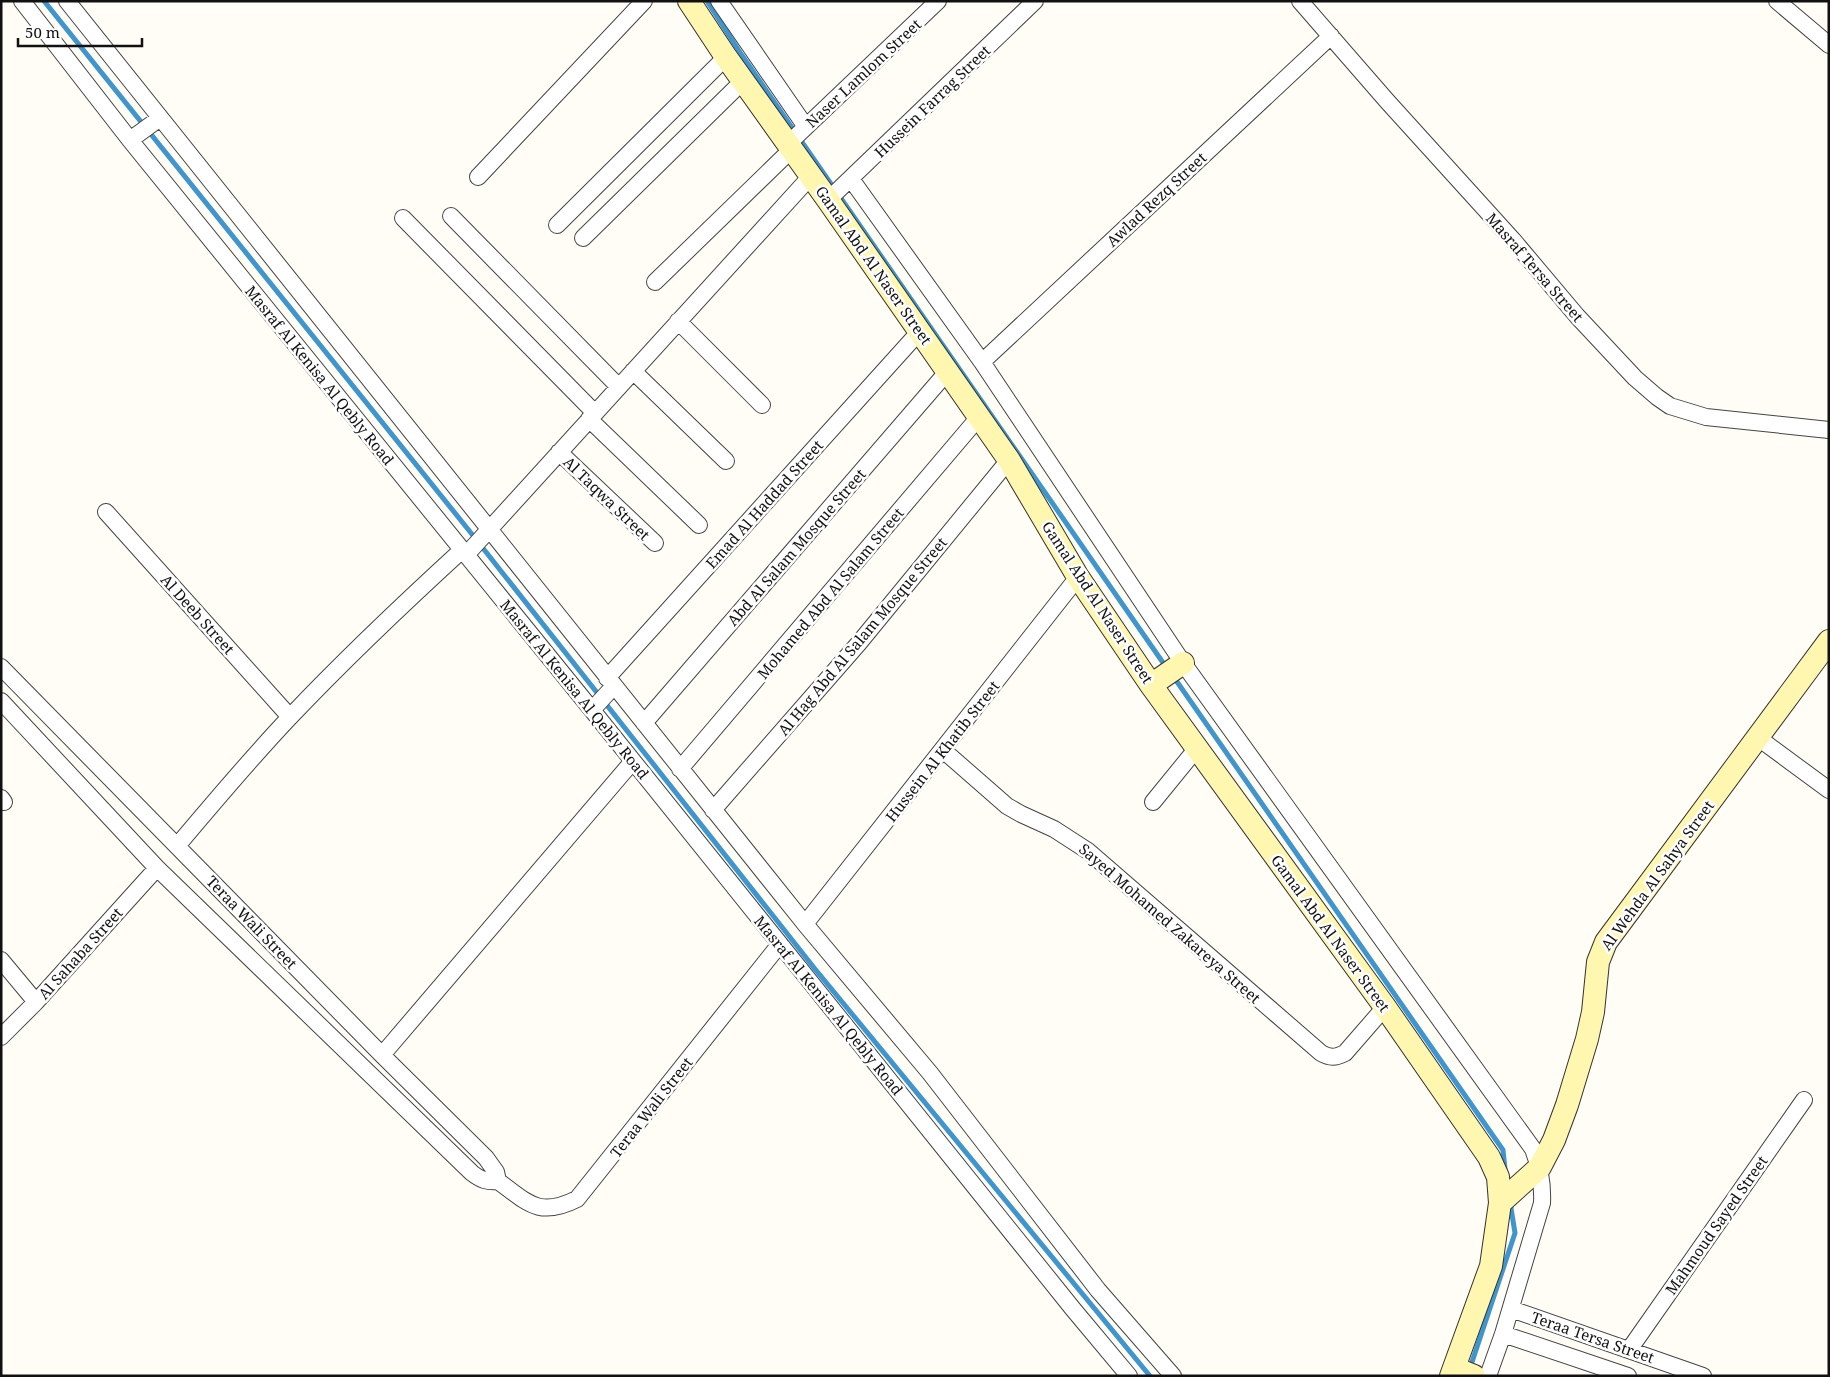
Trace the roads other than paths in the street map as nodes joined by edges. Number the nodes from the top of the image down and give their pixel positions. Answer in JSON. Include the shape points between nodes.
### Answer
{"nodes":[{"id":1,"x":22,"y":1,"type":"edge"},
{"id":2,"x":67,"y":1,"type":"edge"},
{"id":3,"x":644,"y":1,"type":"edge"},
{"id":4,"x":690,"y":1,"type":"edge"},
{"id":5,"x":719,"y":1,"type":"edge"},
{"id":6,"x":938,"y":1,"type":"edge"},
{"id":7,"x":1035,"y":1,"type":"edge"},
{"id":8,"x":1300,"y":1,"type":"edge"},
{"id":9,"x":1777,"y":1,"type":"edge"},
{"id":10,"x":1331,"y":36,"type":"junction"},
{"id":11,"x":1829,"y":45,"type":"edge"},
{"id":12,"x":726,"y":57,"type":"junction"},
{"id":13,"x":743,"y":81,"type":"junction"},
{"id":14,"x":160,"y":118,"type":"junction"},
{"id":15,"x":796,"y":138,"type":"junction"},
{"id":16,"x":130,"y":140,"type":"junction"},
{"id":17,"x":811,"y":176,"type":"junction"},
{"id":18,"x":478,"y":177,"type":"dead end"},
{"id":19,"x":838,"y":191,"type":"junction"},
{"id":20,"x":451,"y":216,"type":"dead end"},
{"id":21,"x":403,"y":218,"type":"dead end"},
{"id":22,"x":557,"y":225,"type":"dead end"},
{"id":23,"x":583,"y":238,"type":"dead end"},
{"id":24,"x":655,"y":282,"type":"dead end"},
{"id":25,"x":678,"y":321,"type":"junction"},
{"id":26,"x":920,"y":331,"type":"junction"},
{"id":27,"x":982,"y":362,"type":"junction"},
{"id":28,"x":633,"y":371,"type":"junction"},
{"id":29,"x":948,"y":371,"type":"junction"},
{"id":30,"x":619,"y":386,"type":"junction"},
{"id":31,"x":762,"y":405,"type":"dead end"},
{"id":32,"x":592,"y":416,"type":"junction"},
{"id":33,"x":979,"y":417,"type":"junction"},
{"id":34,"x":1829,"y":430,"type":"edge"},
{"id":35,"x":559,"y":452,"type":"junction"},
{"id":36,"x":1008,"y":460,"type":"junction"},
{"id":37,"x":726,"y":462,"type":"dead end"},
{"id":38,"x":106,"y":512,"type":"dead end"},
{"id":39,"x":700,"y":525,"type":"dead end"},
{"id":40,"x":488,"y":530,"type":"junction"},
{"id":41,"x":655,"y":543,"type":"dead end"},
{"id":42,"x":464,"y":552,"type":"junction"},
{"id":43,"x":1078,"y":577,"type":"junction"},
{"id":44,"x":1829,"y":641,"type":"edge"},
{"id":45,"x":1180,"y":665,"type":"junction"},
{"id":46,"x":1,"y":667,"type":"edge"},
{"id":47,"x":611,"y":682,"type":"junction"},
{"id":48,"x":1154,"y":683,"type":"junction"},
{"id":49,"x":1,"y":700,"type":"edge"},
{"id":50,"x":592,"y":710,"type":"junction"},
{"id":51,"x":290,"y":717,"type":"junction"},
{"id":52,"x":644,"y":723,"type":"junction"},
{"id":53,"x":1757,"y":737,"type":"junction"},
{"id":54,"x":1197,"y":748,"type":"junction"},
{"id":55,"x":943,"y":750,"type":"junction"},
{"id":56,"x":634,"y":761,"type":"junction"},
{"id":57,"x":680,"y":769,"type":"junction"},
{"id":58,"x":121,"y":789,"type":"junction"},
{"id":59,"x":1829,"y":790,"type":"edge"},
{"id":60,"x":1153,"y":802,"type":"dead end"},
{"id":61,"x":102,"y":809,"type":"junction"},
{"id":62,"x":713,"y":810,"type":"junction"},
{"id":63,"x":177,"y":846,"type":"junction"},
{"id":64,"x":157,"y":868,"type":"junction"},
{"id":65,"x":805,"y":924,"type":"junction"},
{"id":66,"x":780,"y":944,"type":"junction"},
{"id":67,"x":1,"y":960,"type":"edge"},
{"id":68,"x":36,"y":1002,"type":"junction"},
{"id":69,"x":1385,"y":1007,"type":"junction"},
{"id":70,"x":1,"y":1037,"type":"edge"},
{"id":71,"x":382,"y":1055,"type":"junction"},
{"id":72,"x":1804,"y":1100,"type":"dead end"},
{"id":73,"x":1533,"y":1174,"type":"junction"},
{"id":74,"x":498,"y":1181,"type":"junction"},
{"id":75,"x":1504,"y":1200,"type":"junction"},
{"id":76,"x":1511,"y":1309,"type":"junction"},
{"id":77,"x":1503,"y":1334,"type":"junction"},
{"id":78,"x":1629,"y":1350,"type":"junction"},
{"id":79,"x":1460,"y":1373,"type":"edge"},
{"id":80,"x":1129,"y":1376,"type":"edge"},
{"id":81,"x":1173,"y":1376,"type":"edge"},
{"id":82,"x":1488,"y":1376,"type":"edge"},
{"id":83,"x":1628,"y":1376,"type":"edge"},
{"id":84,"x":1703,"y":1376,"type":"edge"}],
"edges":[{"from":1,"to":16,"type":"street","name":"Masraf Al Kenisa Al Qebly Road"},
{"from":2,"to":14,"type":"street"},
{"from":3,"to":18,"type":"street"},
{"from":4,"to":12,"type":"street","name":"Gamal Abd Al Naser Street"},
{"from":5,"to":15,"type":"street","name":"Gamal Abd Al Naser Street"},
{"from":6,"to":15,"type":"street","name":"Naser Lamlom Street"},
{"from":7,"to":19,"type":"street","name":"Hussein Farrag Street"},
{"from":8,"to":10,"type":"street","name":"Masraf Tersa Street"},
{"from":9,"to":11,"type":"street"},
{"from":10,"to":27,"type":"street","name":"Awlad Rezq Street"},
{"from":10,"to":34,"type":"street","name":"Masraf Tersa Street","via":[[1577,316],[1657,397],[1670,406],[1706,417]]},
{"from":12,"to":13,"type":"street","name":"Gamal Abd Al Naser Street"},
{"from":12,"to":22,"type":"street"},
{"from":13,"to":15,"type":"street","name":"Gamal Abd Al Naser Street"},
{"from":13,"to":23,"type":"street"},
{"from":14,"to":16,"type":"street"},
{"from":14,"to":40,"type":"street"},
{"from":15,"to":17,"type":"street","name":"Gamal Abd Al Naser Street"},
{"from":15,"to":24,"type":"street","name":"Naser Lamlom Street"},
{"from":16,"to":42,"type":"street","name":"Masraf Al Kenisa Al Qebly Road"},
{"from":17,"to":19,"type":"street","name":"Gamal Abd Al Naser Street"},
{"from":17,"to":25,"type":"street"},
{"from":19,"to":26,"type":"street","name":"Gamal Abd Al Naser Street"},
{"from":19,"to":27,"type":"street","name":"Gamal Abd Al Naser Street"},
{"from":20,"to":30,"type":"street"},
{"from":21,"to":32,"type":"street"},
{"from":25,"to":28,"type":"street"},
{"from":25,"to":31,"type":"street"},
{"from":26,"to":29,"type":"street","name":"Gamal Abd Al Naser Street"},
{"from":26,"to":47,"type":"street","name":"Emad Al Haddad Street"},
{"from":27,"to":45,"type":"street","name":"Gamal Abd Al Naser Street"},
{"from":28,"to":30,"type":"street"},
{"from":28,"to":37,"type":"street"},
{"from":29,"to":33,"type":"street","name":"Gamal Abd Al Naser Street"},
{"from":29,"to":52,"type":"street","name":"Abd Al Salam Mosque Street"},
{"from":30,"to":32,"type":"street"},
{"from":32,"to":35,"type":"street"},
{"from":32,"to":39,"type":"street"},
{"from":33,"to":36,"type":"street","name":"Gamal Abd Al Naser Street"},
{"from":33,"to":57,"type":"street","name":"Mohamed Abd Al Salam Street"},
{"from":35,"to":40,"type":"street"},
{"from":35,"to":41,"type":"street","name":"Al Taqwa Street"},
{"from":36,"to":43,"type":"street","name":"Gamal Abd Al Naser Street"},
{"from":36,"to":62,"type":"street","name":"Al Hag Abd Al Salam Mosque Street","via":[[859,643]]},
{"from":38,"to":51,"type":"street","name":"Al Deeb Street"},
{"from":40,"to":42,"type":"street"},
{"from":40,"to":47,"type":"street"},
{"from":42,"to":50,"type":"street","name":"Masraf Al Kenisa Al Qebly Road"},
{"from":42,"to":51,"type":"street","via":[[376,632]]},
{"from":43,"to":48,"type":"street","name":"Gamal Abd Al Naser Street"},
{"from":43,"to":55,"type":"street","name":"Hussein Al Khatib Street"},
{"from":44,"to":53,"type":"street","name":"Al Wehda Al Sahya Street"},
{"from":45,"to":48,"type":"street"},
{"from":45,"to":73,"type":"street","name":"Gamal Abd Al Naser Street","via":[[1523,1133],[1534,1149]]},
{"from":46,"to":58,"type":"street","name":"Teraa Wali Street"},
{"from":47,"to":50,"type":"street","name":"Emad Al Haddad Street"},
{"from":47,"to":52,"type":"street"},
{"from":48,"to":54,"type":"street","name":"Gamal Abd Al Naser Street"},
{"from":49,"to":61,"type":"street","name":"Teraa Wali Street"},
{"from":50,"to":56,"type":"street","name":"Masraf Al Kenisa Al Qebly Road"},
{"from":51,"to":63,"type":"street"},
{"from":52,"to":57,"type":"street"},
{"from":53,"to":59,"type":"street"},
{"from":53,"to":73,"type":"street","name":"Al Wehda Al Sahya Street","via":[[1602,950],[1585,1047],[1554,1140]]},
{"from":54,"to":60,"type":"street"},
{"from":54,"to":69,"type":"street","name":"Gamal Abd Al Naser Street"},
{"from":55,"to":65,"type":"street","name":"Hussein Al Khatib Street"},
{"from":55,"to":69,"type":"street","name":"Sayed Mohamed Zakareya Street","via":[[1007,806],[1088,850],[1321,1053],[1337,1058],[1344,1053]]},
{"from":56,"to":66,"type":"street","name":"Masraf Al Kenisa Al Qebly Road"},
{"from":56,"to":71,"type":"street"},
{"from":57,"to":62,"type":"street"},
{"from":58,"to":61,"type":"street"},
{"from":58,"to":63,"type":"street","name":"Teraa Wali Street"},
{"from":61,"to":64,"type":"street","name":"Teraa Wali Street"},
{"from":62,"to":65,"type":"street"},
{"from":63,"to":71,"type":"street","name":"Teraa Wali Street"},
{"from":64,"to":68,"type":"street","name":"Al Sahaba Street"},
{"from":64,"to":74,"type":"street","name":"Teraa Wali Street","via":[[472,1173],[488,1182]]},
{"from":65,"to":81,"type":"street","via":[[930,1073],[1098,1290]]},
{"from":66,"to":74,"type":"street","name":"Teraa Wali Street","via":[[577,1200],[561,1207],[543,1208],[527,1203]]},
{"from":66,"to":80,"type":"street","name":"Masraf Al Kenisa Al Qebly Road"},
{"from":67,"to":68,"type":"street"},
{"from":68,"to":70,"type":"street","name":"Al Sahaba Street"},
{"from":69,"to":75,"type":"street","name":"Gamal Abd Al Naser Street","via":[[1489,1157]]},
{"from":71,"to":74,"type":"street","name":"Teraa Wali Street","via":[[486,1158]]},
{"from":72,"to":78,"type":"street","name":"Mahmoud Sayed Street"},
{"from":73,"to":75,"type":"street","name":"Al Wehda Al Sahya Street"},
{"from":73,"to":76,"type":"street","via":[[1543,1184],[1542,1202]]},
{"from":75,"to":79,"type":"street","via":[[1491,1266]]},
{"from":76,"to":77,"type":"street"},
{"from":76,"to":78,"type":"street","name":"Teraa Tersa Street"},
{"from":77,"to":82,"type":"street"},
{"from":77,"to":83,"type":"street","name":"Teraa Tersa Street"},
{"from":78,"to":84,"type":"street","name":"Teraa Tersa Street"}]}
